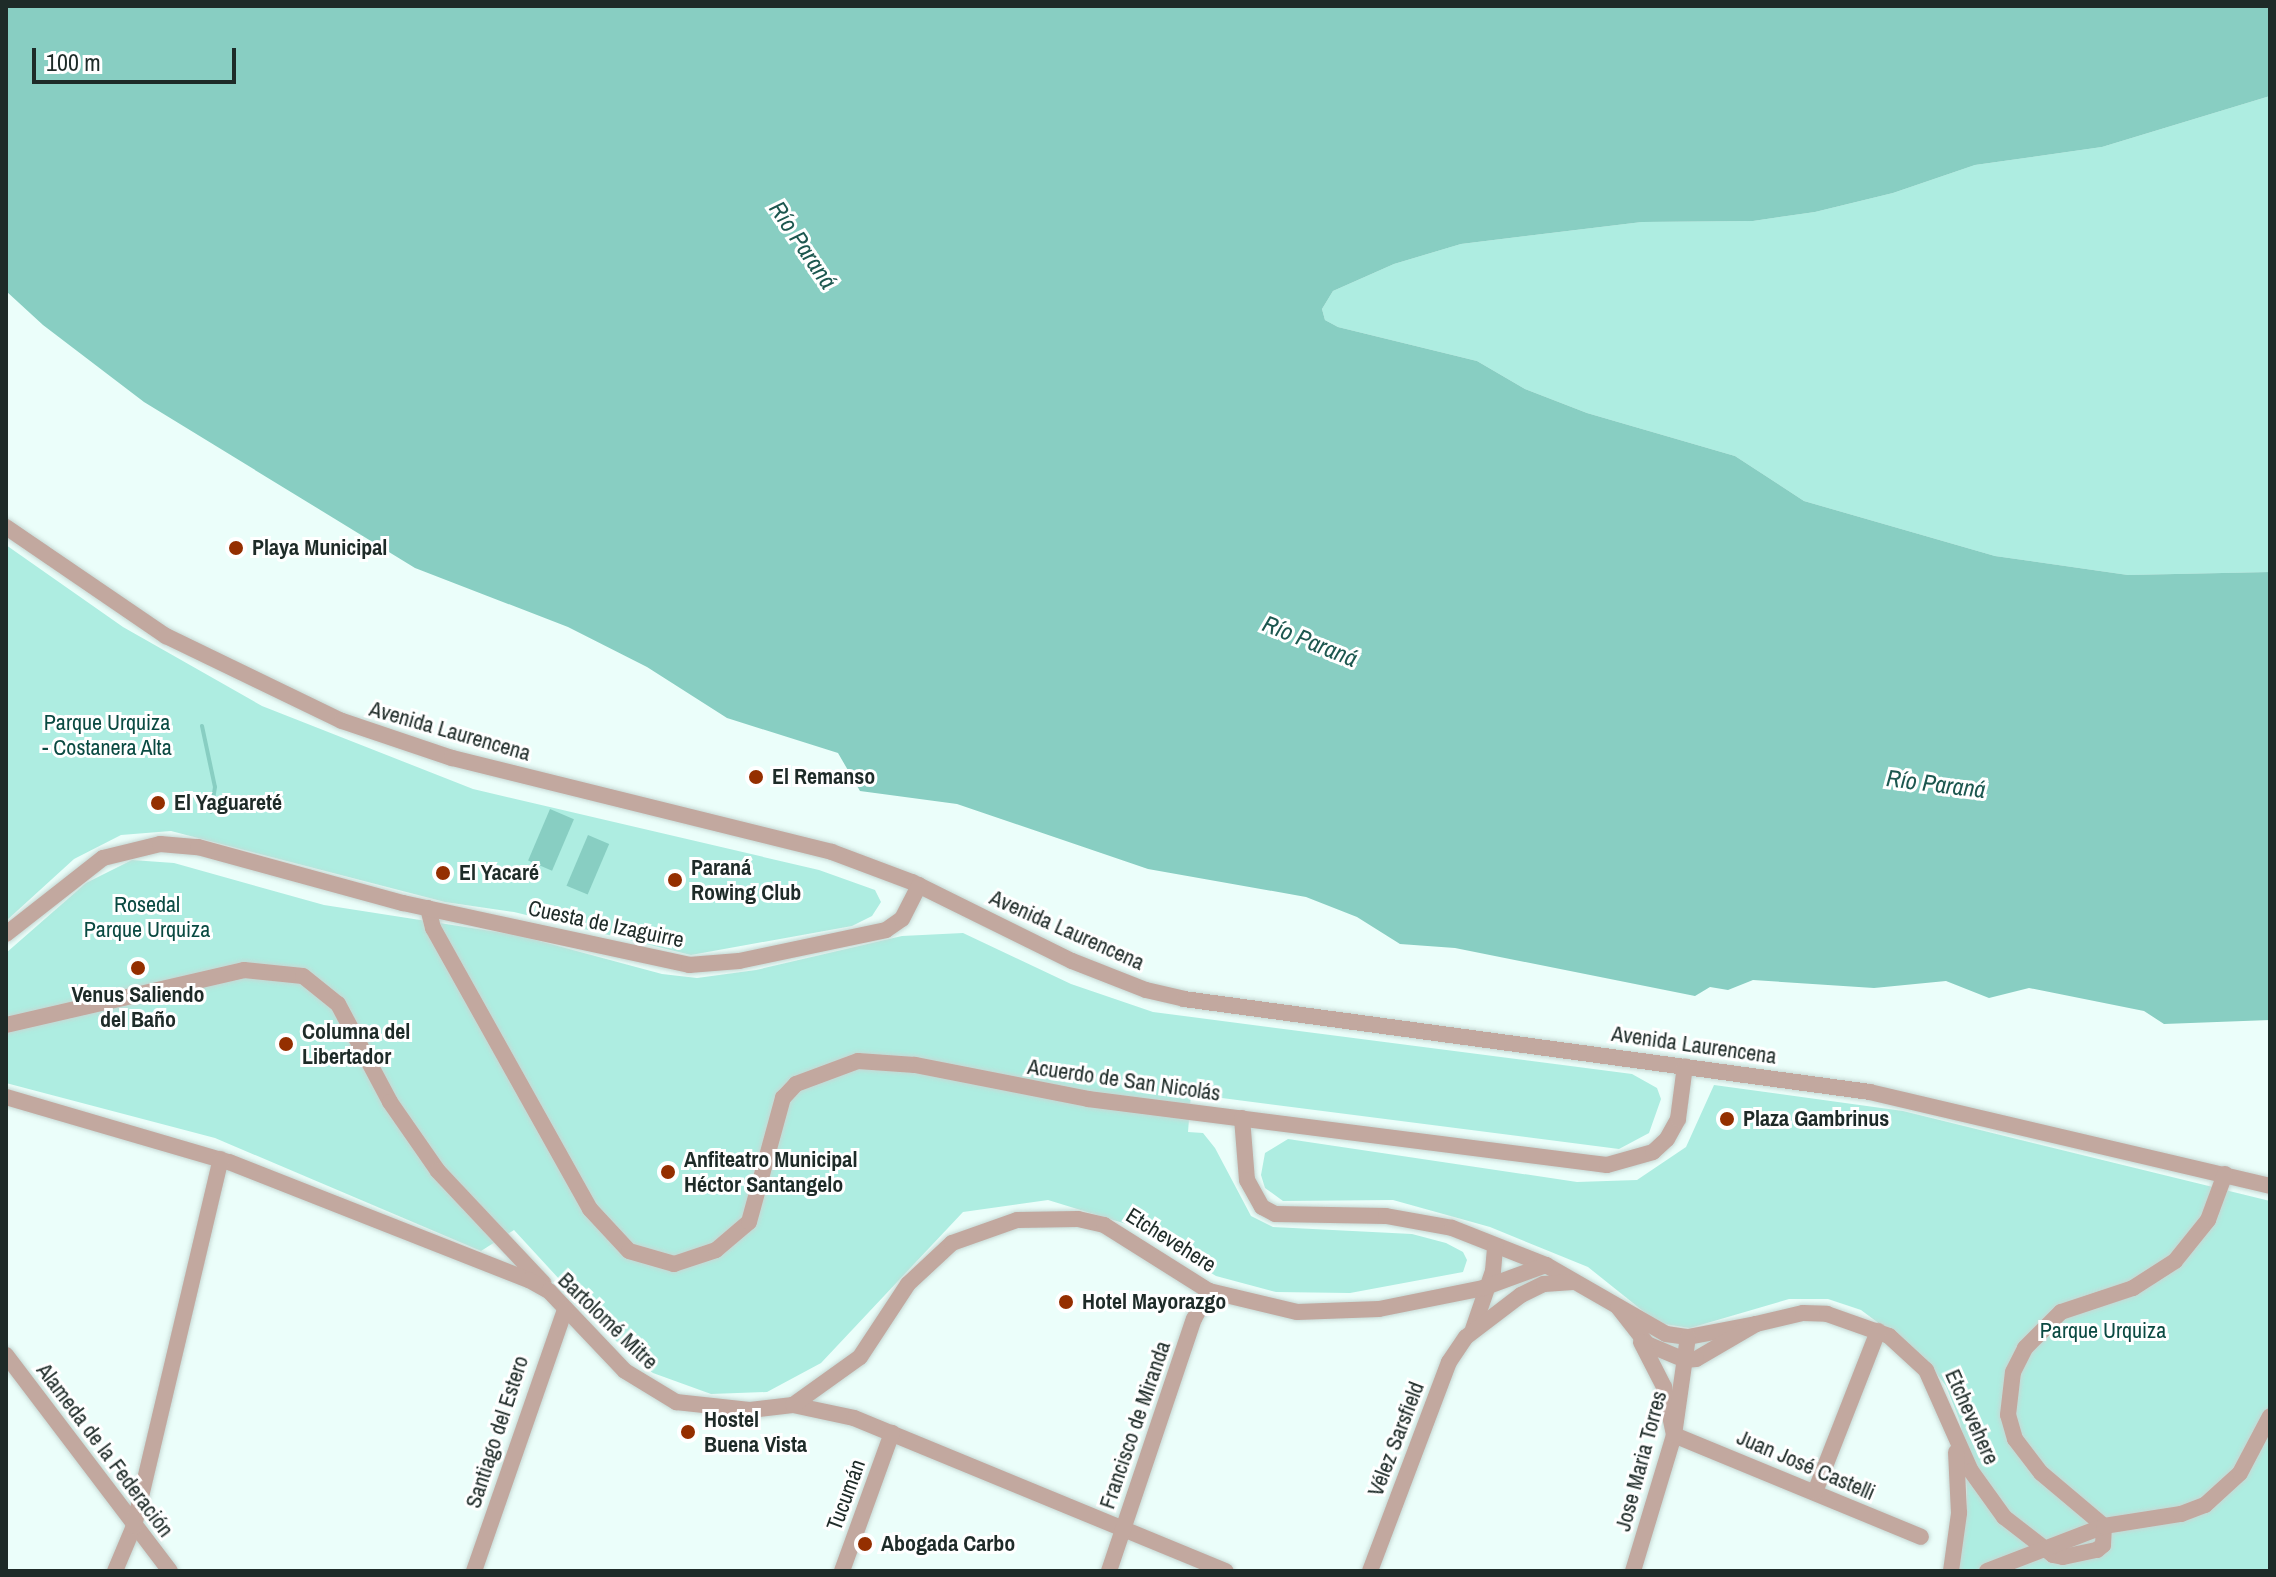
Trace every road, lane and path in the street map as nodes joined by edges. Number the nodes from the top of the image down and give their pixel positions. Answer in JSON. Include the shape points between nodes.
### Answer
{"nodes":[{"id":1,"x":6,"y":527,"type":"edge"},
{"id":2,"x":919,"y":885,"type":"junction"},
{"id":3,"x":428,"y":908,"type":"junction"},
{"id":4,"x":6,"y":934,"type":"edge"},
{"id":5,"x":6,"y":1025,"type":"edge"},
{"id":6,"x":1685,"y":1066,"type":"junction"},
{"id":7,"x":6,"y":1097,"type":"edge"},
{"id":8,"x":1242,"y":1118,"type":"junction"},
{"id":9,"x":221,"y":1159,"type":"junction"},
{"id":10,"x":2225,"y":1174,"type":"junction"},
{"id":11,"x":2270,"y":1186,"type":"edge"},
{"id":12,"x":1495,"y":1246,"type":"junction"},
{"id":13,"x":1546,"y":1265,"type":"junction"},
{"id":14,"x":1577,"y":1282,"type":"junction"},
{"id":15,"x":1483,"y":1288,"type":"junction"},
{"id":16,"x":549,"y":1291,"type":"junction"},
{"id":17,"x":1209,"y":1291,"type":"junction"},
{"id":18,"x":1618,"y":1307,"type":"junction"},
{"id":19,"x":565,"y":1309,"type":"junction"},
{"id":20,"x":1756,"y":1324,"type":"junction"},
{"id":21,"x":1473,"y":1329,"type":"junction"},
{"id":22,"x":1878,"y":1331,"type":"junction"},
{"id":23,"x":1636,"y":1333,"type":"junction"},
{"id":24,"x":1688,"y":1337,"type":"junction"},
{"id":25,"x":6,"y":1355,"type":"edge"},
{"id":26,"x":1685,"y":1360,"type":"junction"},
{"id":27,"x":793,"y":1405,"type":"junction"},
{"id":28,"x":2270,"y":1416,"type":"edge"},
{"id":29,"x":892,"y":1433,"type":"junction"},
{"id":30,"x":1674,"y":1435,"type":"junction"},
{"id":31,"x":1953,"y":1435,"type":"junction"},
{"id":32,"x":1815,"y":1492,"type":"junction"},
{"id":33,"x":134,"y":1526,"type":"junction"},
{"id":34,"x":2104,"y":1526,"type":"junction"},
{"id":35,"x":1123,"y":1531,"type":"junction"},
{"id":36,"x":1921,"y":1537,"type":"dead end"},
{"id":37,"x":2041,"y":1547,"type":"junction"},
{"id":38,"x":115,"y":1571,"type":"edge"},
{"id":39,"x":170,"y":1571,"type":"edge"},
{"id":40,"x":474,"y":1571,"type":"edge"},
{"id":41,"x":842,"y":1571,"type":"edge"},
{"id":42,"x":1109,"y":1571,"type":"edge"},
{"id":43,"x":1226,"y":1571,"type":"edge"},
{"id":44,"x":1370,"y":1571,"type":"edge"},
{"id":45,"x":1633,"y":1571,"type":"edge"},
{"id":46,"x":1951,"y":1571,"type":"edge"},
{"id":47,"x":1987,"y":1571,"type":"edge"}],
"edges":[{"from":1,"to":2,"type":"street","name":"Avenida Laurencena","via":[[166,636],[342,721],[452,758],[832,852]]},
{"from":2,"to":3,"type":"street","name":"Cuesta de Izaguirre","via":[[902,919],[886,930],[702,965]]},
{"from":2,"to":6,"type":"street","name":"Avenida Laurencena","via":[[1072,961],[1184,999]]},
{"from":3,"to":4,"type":"street","name":"Cuesta de Izaguirre","via":[[198,847],[160,844],[103,858]]},
{"from":3,"to":8,"type":"street","name":"Acuerdo de San Nicolás","via":[[433,928],[590,1209],[616,1242],[650,1261],[694,1261],[735,1238],[749,1222],[759,1194],[775,1113],[783,1098],[796,1084],[858,1061],[915,1065],[1040,1092]]},
{"from":5,"to":16,"type":"street","via":[[244,970],[303,976],[338,1004],[390,1102],[438,1171]]},
{"from":6,"to":8,"type":"street","name":"Acuerdo de San Nicolás","via":[[1678,1119],[1667,1139],[1653,1152],[1607,1165]]},
{"from":6,"to":10,"type":"street","name":"Avenida Laurencena","via":[[1909,1099]]},
{"from":7,"to":9,"type":"street","name":"Bartolomé Mitre"},
{"from":8,"to":12,"type":"street","via":[[1247,1180],[1262,1207],[1275,1214],[1422,1219]]},
{"from":9,"to":16,"type":"street","name":"Bartolomé Mitre"},
{"from":9,"to":33,"type":"street"},
{"from":10,"to":11,"type":"street","name":"Avenida Laurencena"},
{"from":10,"to":34,"type":"street","via":[[2208,1220],[2175,1261],[2133,1288],[2061,1312],[2025,1348],[2013,1372],[2008,1415],[2015,1439],[2041,1473]]},
{"from":12,"to":13,"type":"street"},
{"from":12,"to":15,"type":"street","name":"Vélez Sarsfield","via":[[1493,1271]]},
{"from":13,"to":14,"type":"street"},
{"from":13,"to":15,"type":"street","name":"Etchevehere"},
{"from":14,"to":18,"type":"street","name":"Etchevehere"},
{"from":14,"to":21,"type":"street","name":"Vélez Sarsfield","via":[[1544,1284]]},
{"from":15,"to":17,"type":"street","name":"Etchevehere","via":[[1343,1313],[1297,1312]]},
{"from":15,"to":21,"type":"street","name":"Vélez Sarsfield"},
{"from":16,"to":19,"type":"street","name":"Bartolomé Mitre"},
{"from":17,"to":27,"type":"street","name":"Etchevehere","via":[[1104,1225],[1044,1217],[990,1227],[952,1243],[927,1263],[860,1357]]},
{"from":17,"to":35,"type":"street","name":"Francisco de Miranda","via":[[1194,1319]]},
{"from":18,"to":23,"type":"street","name":"Etchevehere"},
{"from":18,"to":24,"type":"street","name":"Etchevehere","via":[[1648,1328]]},
{"from":19,"to":27,"type":"street","name":"Bartolomé Mitre","via":[[625,1371],[676,1402],[750,1410]]},
{"from":19,"to":40,"type":"street","name":"Santiago del Estero"},
{"from":20,"to":22,"type":"street","name":"Etchevehere","via":[[1803,1313],[1827,1314]]},
{"from":20,"to":24,"type":"street","name":"Etchevehere"},
{"from":20,"to":26,"type":"street","name":"Etchevehere","via":[[1696,1359]]},
{"from":21,"to":44,"type":"street","name":"Vélez Sarsfield","via":[[1449,1362]]},
{"from":22,"to":31,"type":"street","name":"Etchevehere","via":[[1908,1350],[1926,1370]]},
{"from":22,"to":32,"type":"street"},
{"from":23,"to":26,"type":"street","name":"Etchevehere","via":[[1664,1354]]},
{"from":23,"to":30,"type":"street","via":[[1664,1387]]},
{"from":24,"to":26,"type":"street","name":"Jose Maria Torres"},
{"from":25,"to":33,"type":"street","name":"Alameda de la Federación"},
{"from":26,"to":30,"type":"street","name":"Jose Maria Torres"},
{"from":27,"to":29,"type":"street","name":"Bartolomé Mitre","via":[[854,1418]]},
{"from":28,"to":34,"type":"street","via":[[2240,1473],[2205,1505]]},
{"from":29,"to":35,"type":"street","name":"Bartolomé Mitre"},
{"from":29,"to":41,"type":"street","name":"Tucumán"},
{"from":30,"to":32,"type":"street","name":"Juan José Castelli"},
{"from":30,"to":45,"type":"street","name":"Jose Maria Torres"},
{"from":31,"to":37,"type":"street","name":"Etchevehere","via":[[1991,1502]]},
{"from":31,"to":46,"type":"street","via":[[1960,1475]]},
{"from":32,"to":36,"type":"street","name":"Juan José Castelli"},
{"from":33,"to":38,"type":"street"},
{"from":33,"to":39,"type":"street","name":"Alameda de la Federación"},
{"from":34,"to":37,"type":"street"},
{"from":35,"to":42,"type":"street","name":"Francisco de Miranda"},
{"from":35,"to":43,"type":"street","name":"Bartolomé Mitre"},
{"from":37,"to":47,"type":"street"}]}
